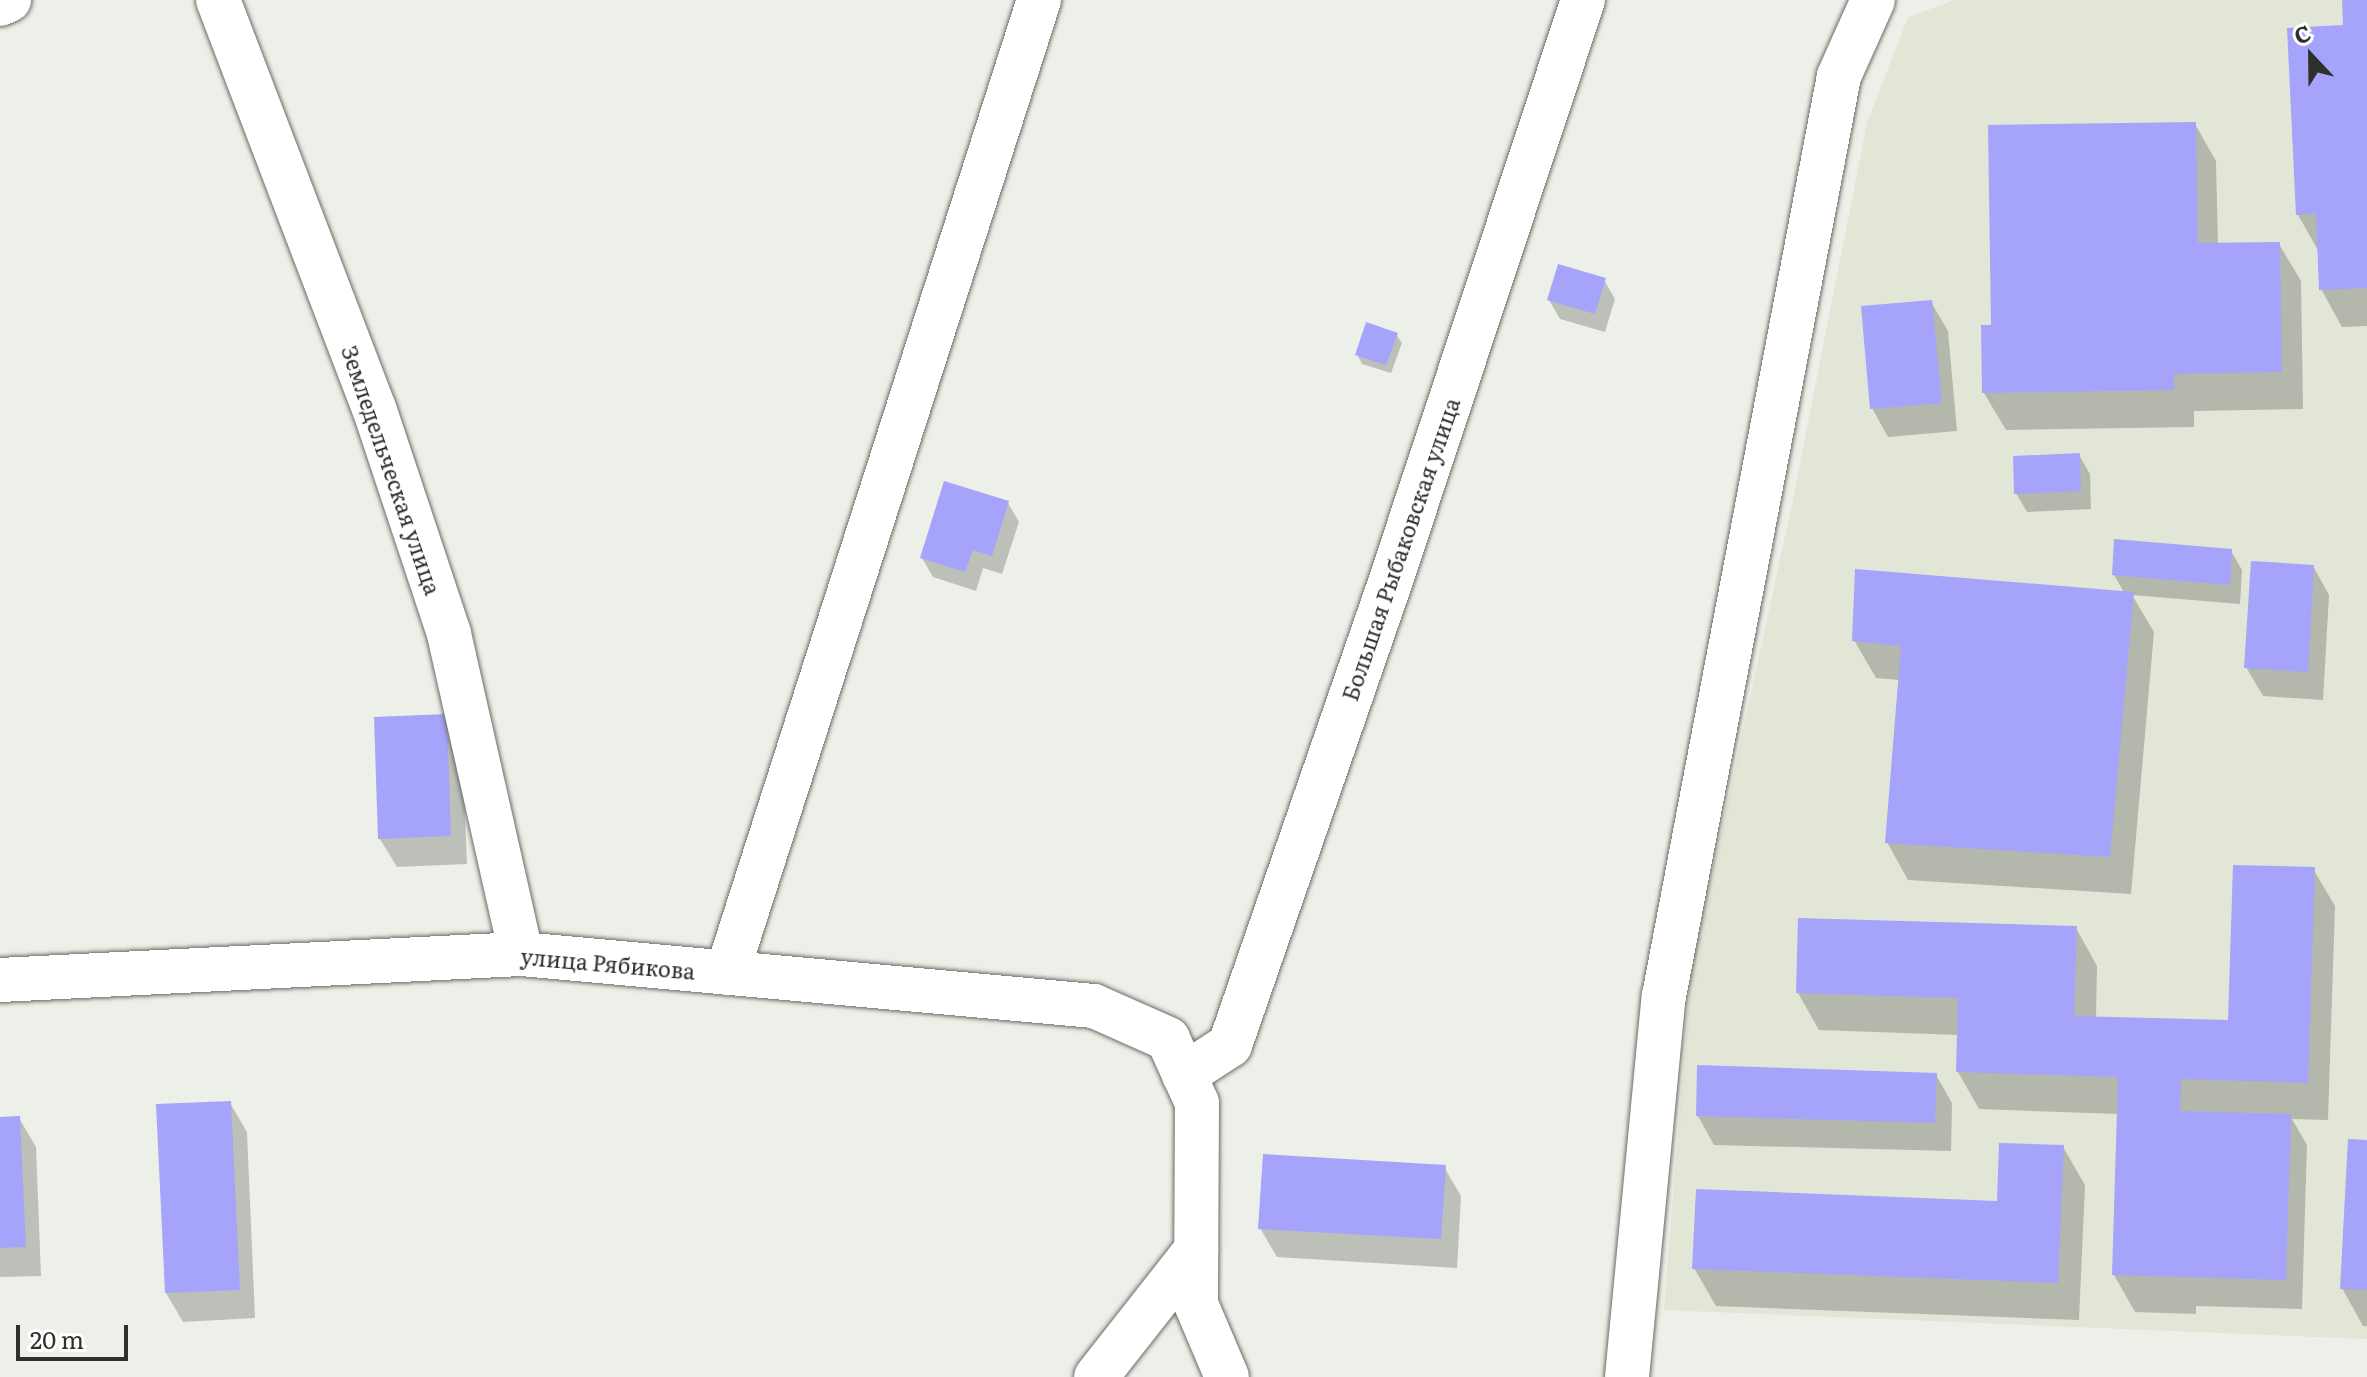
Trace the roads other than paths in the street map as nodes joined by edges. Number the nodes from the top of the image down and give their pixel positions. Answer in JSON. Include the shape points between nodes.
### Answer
{"nodes":[{"id":1,"x":9,"y":0,"type":"edge"},
{"id":2,"x":218,"y":0,"type":"edge"},
{"id":3,"x":1039,"y":0,"type":"edge"},
{"id":4,"x":1583,"y":0,"type":"edge"},
{"id":5,"x":1873,"y":0,"type":"edge"},
{"id":6,"x":0,"y":4,"type":"edge"},
{"id":7,"x":521,"y":954,"type":"junction"},
{"id":8,"x":727,"y":973,"type":"junction"},
{"id":9,"x":0,"y":980,"type":"edge"},
{"id":10,"x":1184,"y":1075,"type":"junction"},
{"id":11,"x":1196,"y":1250,"type":"junction"},
{"id":12,"x":1096,"y":1377,"type":"edge"},
{"id":13,"x":1227,"y":1377,"type":"edge"},
{"id":14,"x":1627,"y":1377,"type":"edge"}],
"edges":[{"from":1,"to":6,"type":"street"},
{"from":2,"to":7,"type":"street","name":"Земледельческая улица","via":[[374,408],[449,634]]},
{"from":3,"to":8,"type":"street"},
{"from":4,"to":10,"type":"street","name":"Большая Рыбаковская улица","via":[[1230,1045]]},
{"from":5,"to":14,"type":"street","via":[[1839,76],[1664,996]]},
{"from":7,"to":8,"type":"street","name":"улица Рябикова"},
{"from":7,"to":9,"type":"street","name":"улица Рябикова"},
{"from":8,"to":10,"type":"street","name":"улица Рябикова","via":[[1094,1006],[1168,1039]]},
{"from":10,"to":11,"type":"street","name":"улица Рябикова","via":[[1197,1103]]},
{"from":11,"to":12,"type":"street"},
{"from":11,"to":13,"type":"street","name":"улица Рябикова","via":[[1196,1304]]}]}
